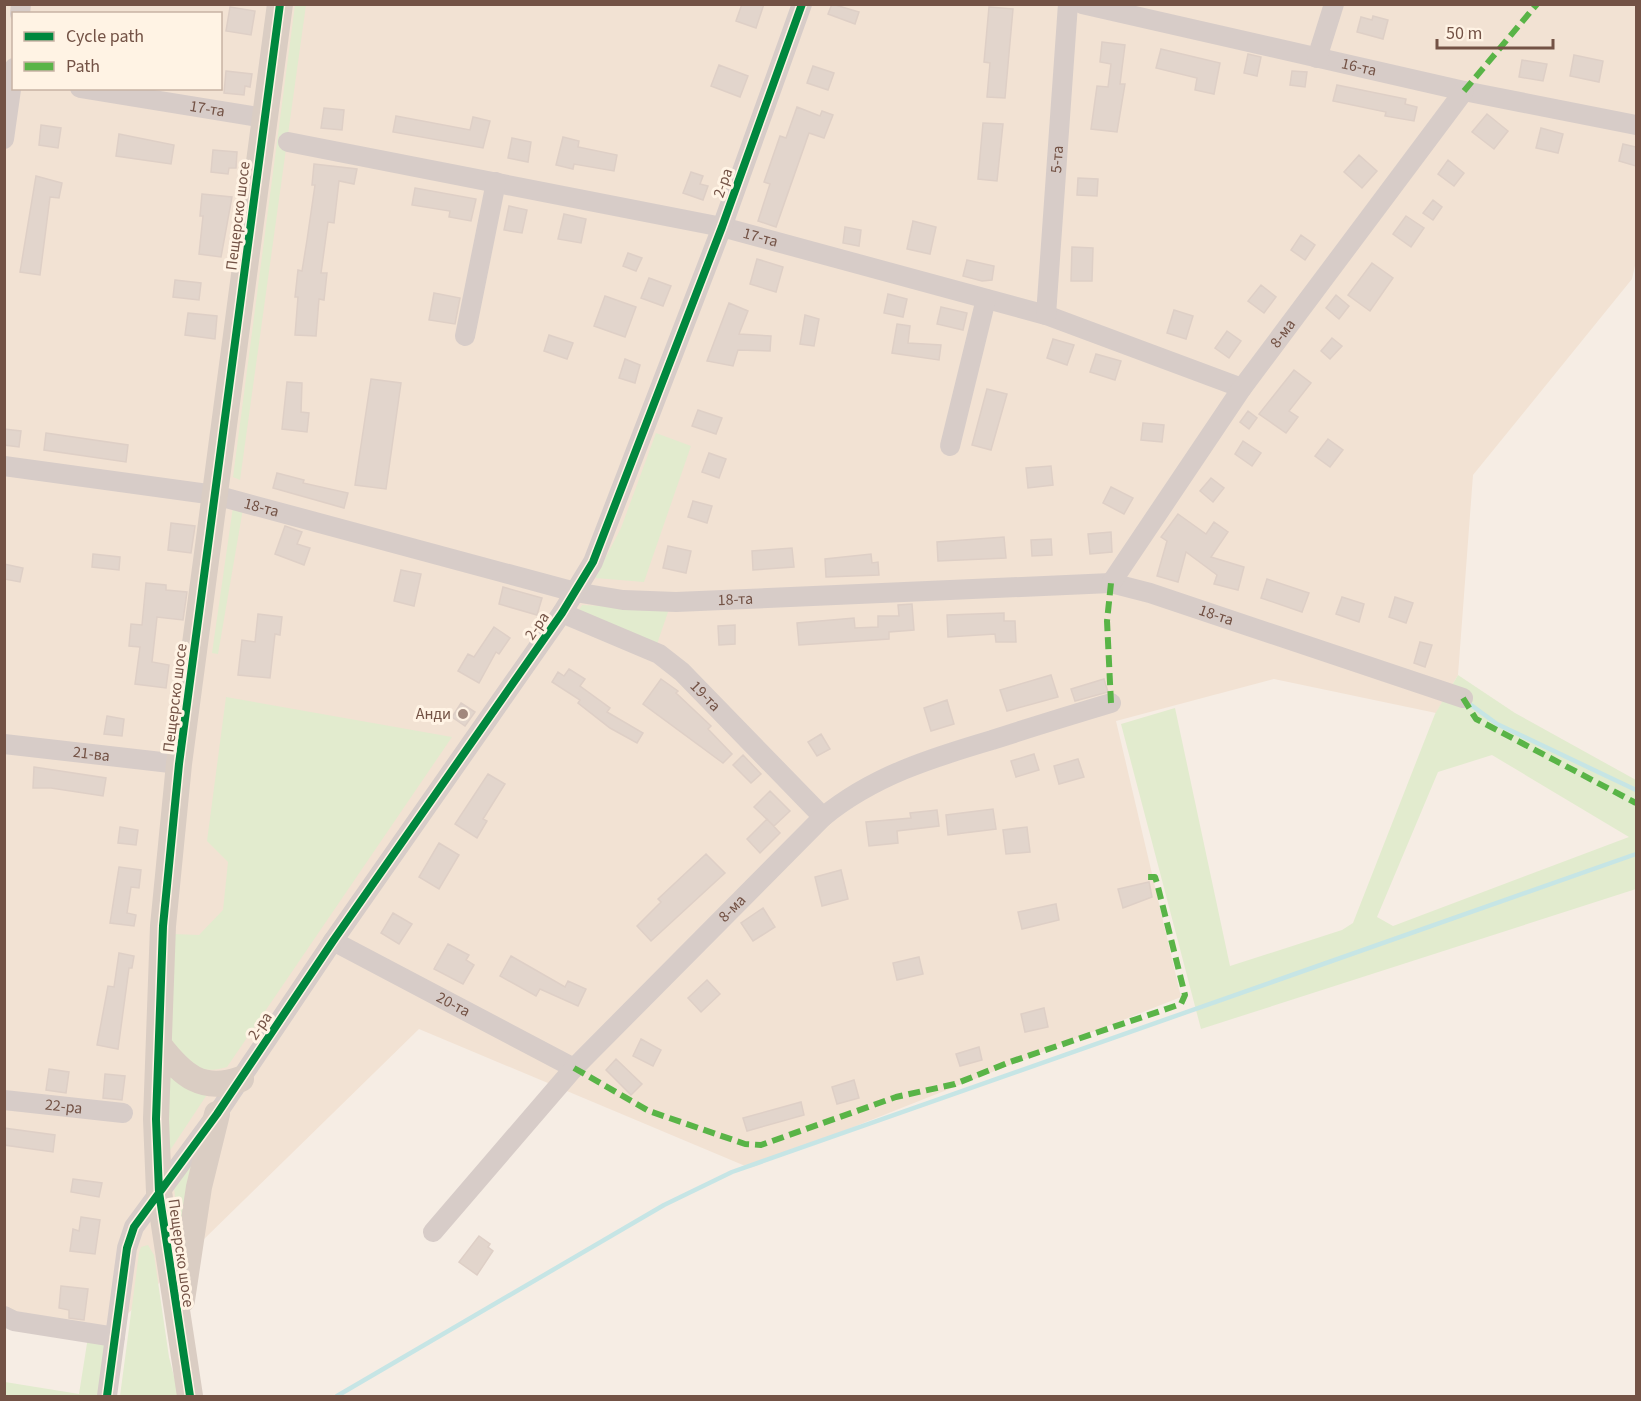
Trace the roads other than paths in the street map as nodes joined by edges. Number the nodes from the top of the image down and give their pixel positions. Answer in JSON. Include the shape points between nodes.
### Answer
{"nodes":[{"id":1,"x":280,"y":4,"type":"edge"},
{"id":2,"x":802,"y":4,"type":"edge"},
{"id":3,"x":1068,"y":4,"type":"edge"},
{"id":4,"x":1082,"y":4,"type":"edge"},
{"id":5,"x":1334,"y":4,"type":"edge"},
{"id":6,"x":1317,"y":58,"type":"junction"},
{"id":7,"x":11,"y":74,"type":"edge"},
{"id":8,"x":92,"y":90,"type":"edge"},
{"id":9,"x":1464,"y":91,"type":"junction"},
{"id":10,"x":264,"y":118,"type":"junction"},
{"id":11,"x":1636,"y":125,"type":"edge"},
{"id":12,"x":4,"y":139,"type":"edge"},
{"id":13,"x":288,"y":142,"type":"dead end"},
{"id":14,"x":496,"y":182,"type":"junction"},
{"id":15,"x":722,"y":227,"type":"junction"},
{"id":16,"x":986,"y":299,"type":"junction"},
{"id":17,"x":1046,"y":315,"type":"junction"},
{"id":18,"x":465,"y":336,"type":"dead end"},
{"id":19,"x":1242,"y":388,"type":"junction"},
{"id":20,"x":950,"y":446,"type":"dead end"},
{"id":21,"x":4,"y":466,"type":"edge"},
{"id":22,"x":215,"y":495,"type":"junction"},
{"id":23,"x":1112,"y":583,"type":"junction"},
{"id":24,"x":575,"y":592,"type":"junction"},
{"id":25,"x":562,"y":613,"type":"junction"},
{"id":26,"x":1462,"y":698,"type":"dead end"},
{"id":27,"x":1111,"y":703,"type":"dead end"},
{"id":28,"x":4,"y":744,"type":"edge"},
{"id":29,"x":179,"y":764,"type":"junction"},
{"id":30,"x":823,"y":817,"type":"junction"},
{"id":31,"x":333,"y":941,"type":"junction"},
{"id":32,"x":159,"y":1045,"type":"junction"},
{"id":33,"x":574,"y":1068,"type":"junction"},
{"id":34,"x":241,"y":1079,"type":"junction"},
{"id":35,"x":4,"y":1100,"type":"edge"},
{"id":36,"x":123,"y":1113,"type":"dead end"},
{"id":37,"x":217,"y":1114,"type":"junction"},
{"id":38,"x":159,"y":1192,"type":"junction"},
{"id":39,"x":433,"y":1232,"type":"dead end"},
{"id":40,"x":4,"y":1316,"type":"edge"},
{"id":41,"x":179,"y":1333,"type":"junction"},
{"id":42,"x":115,"y":1337,"type":"junction"},
{"id":43,"x":107,"y":1396,"type":"edge"},
{"id":44,"x":190,"y":1396,"type":"edge"}],
"edges":[{"from":1,"to":10,"type":"main road","name":"Пещерско шосе"},
{"from":2,"to":15,"type":"street","name":"2-ра"},
{"from":3,"to":17,"type":"street","name":"5-та"},
{"from":4,"to":6,"type":"street","name":"16-та"},
{"from":5,"to":6,"type":"street"},
{"from":6,"to":9,"type":"street","name":"16-та"},
{"from":7,"to":12,"type":"street"},
{"from":8,"to":10,"type":"street","name":"17-та"},
{"from":9,"to":11,"type":"street","name":"16-та"},
{"from":9,"to":19,"type":"street","name":"8-ма"},
{"from":10,"to":22,"type":"main road","name":"Пещерско шосе"},
{"from":13,"to":14,"type":"street","name":"17-та"},
{"from":14,"to":15,"type":"street","name":"17-та"},
{"from":14,"to":18,"type":"street"},
{"from":15,"to":16,"type":"street","name":"17-та"},
{"from":15,"to":24,"type":"street","name":"2-ра","via":[[607,533]]},
{"from":16,"to":17,"type":"street","name":"17-та"},
{"from":16,"to":20,"type":"street"},
{"from":17,"to":19,"type":"street","name":"17-та"},
{"from":19,"to":23,"type":"street","name":"8-ма"},
{"from":21,"to":22,"type":"street","name":"18-та"},
{"from":22,"to":24,"type":"street","name":"18-та"},
{"from":22,"to":29,"type":"main road","name":"Пещерско шосе"},
{"from":23,"to":24,"type":"street","name":"18-та","via":[[676,602],[623,600]]},
{"from":23,"to":26,"type":"street","name":"18-та","via":[[1150,592]]},
{"from":24,"to":25,"type":"street","name":"2-ра"},
{"from":25,"to":30,"type":"street","name":"19-та","via":[[659,654],[682,672]]},
{"from":25,"to":31,"type":"street","name":"2-ра"},
{"from":27,"to":30,"type":"street","name":"8-ма","via":[[917,764],[860,790]]},
{"from":28,"to":29,"type":"street","name":"21-ва"},
{"from":29,"to":32,"type":"main road","name":"Пещерско шосе","via":[[163,926]]},
{"from":30,"to":33,"type":"street","name":"8-ма"},
{"from":31,"to":33,"type":"street","name":"20-та"},
{"from":31,"to":34,"type":"street","name":"2-ра"},
{"from":32,"to":34,"type":"main road","via":[[172,1063],[194,1079],[215,1085]]},
{"from":32,"to":38,"type":"main road","name":"Пещерско шосе"},
{"from":33,"to":39,"type":"street","name":"8-ма"},
{"from":34,"to":37,"type":"street","name":"2-ра"},
{"from":35,"to":36,"type":"street","name":"22-ра"},
{"from":37,"to":38,"type":"street","name":"2-ра"},
{"from":37,"to":41,"type":"main road","via":[[191,1235]]},
{"from":38,"to":41,"type":"main road","name":"Пещерско шосе"},
{"from":38,"to":42,"type":"street","name":"2-ра","via":[[129,1237]]},
{"from":40,"to":42,"type":"street","via":[[14,1321]]},
{"from":41,"to":44,"type":"main road","name":"Пещерско шосе"},
{"from":42,"to":43,"type":"street","name":"2-ра"}]}
